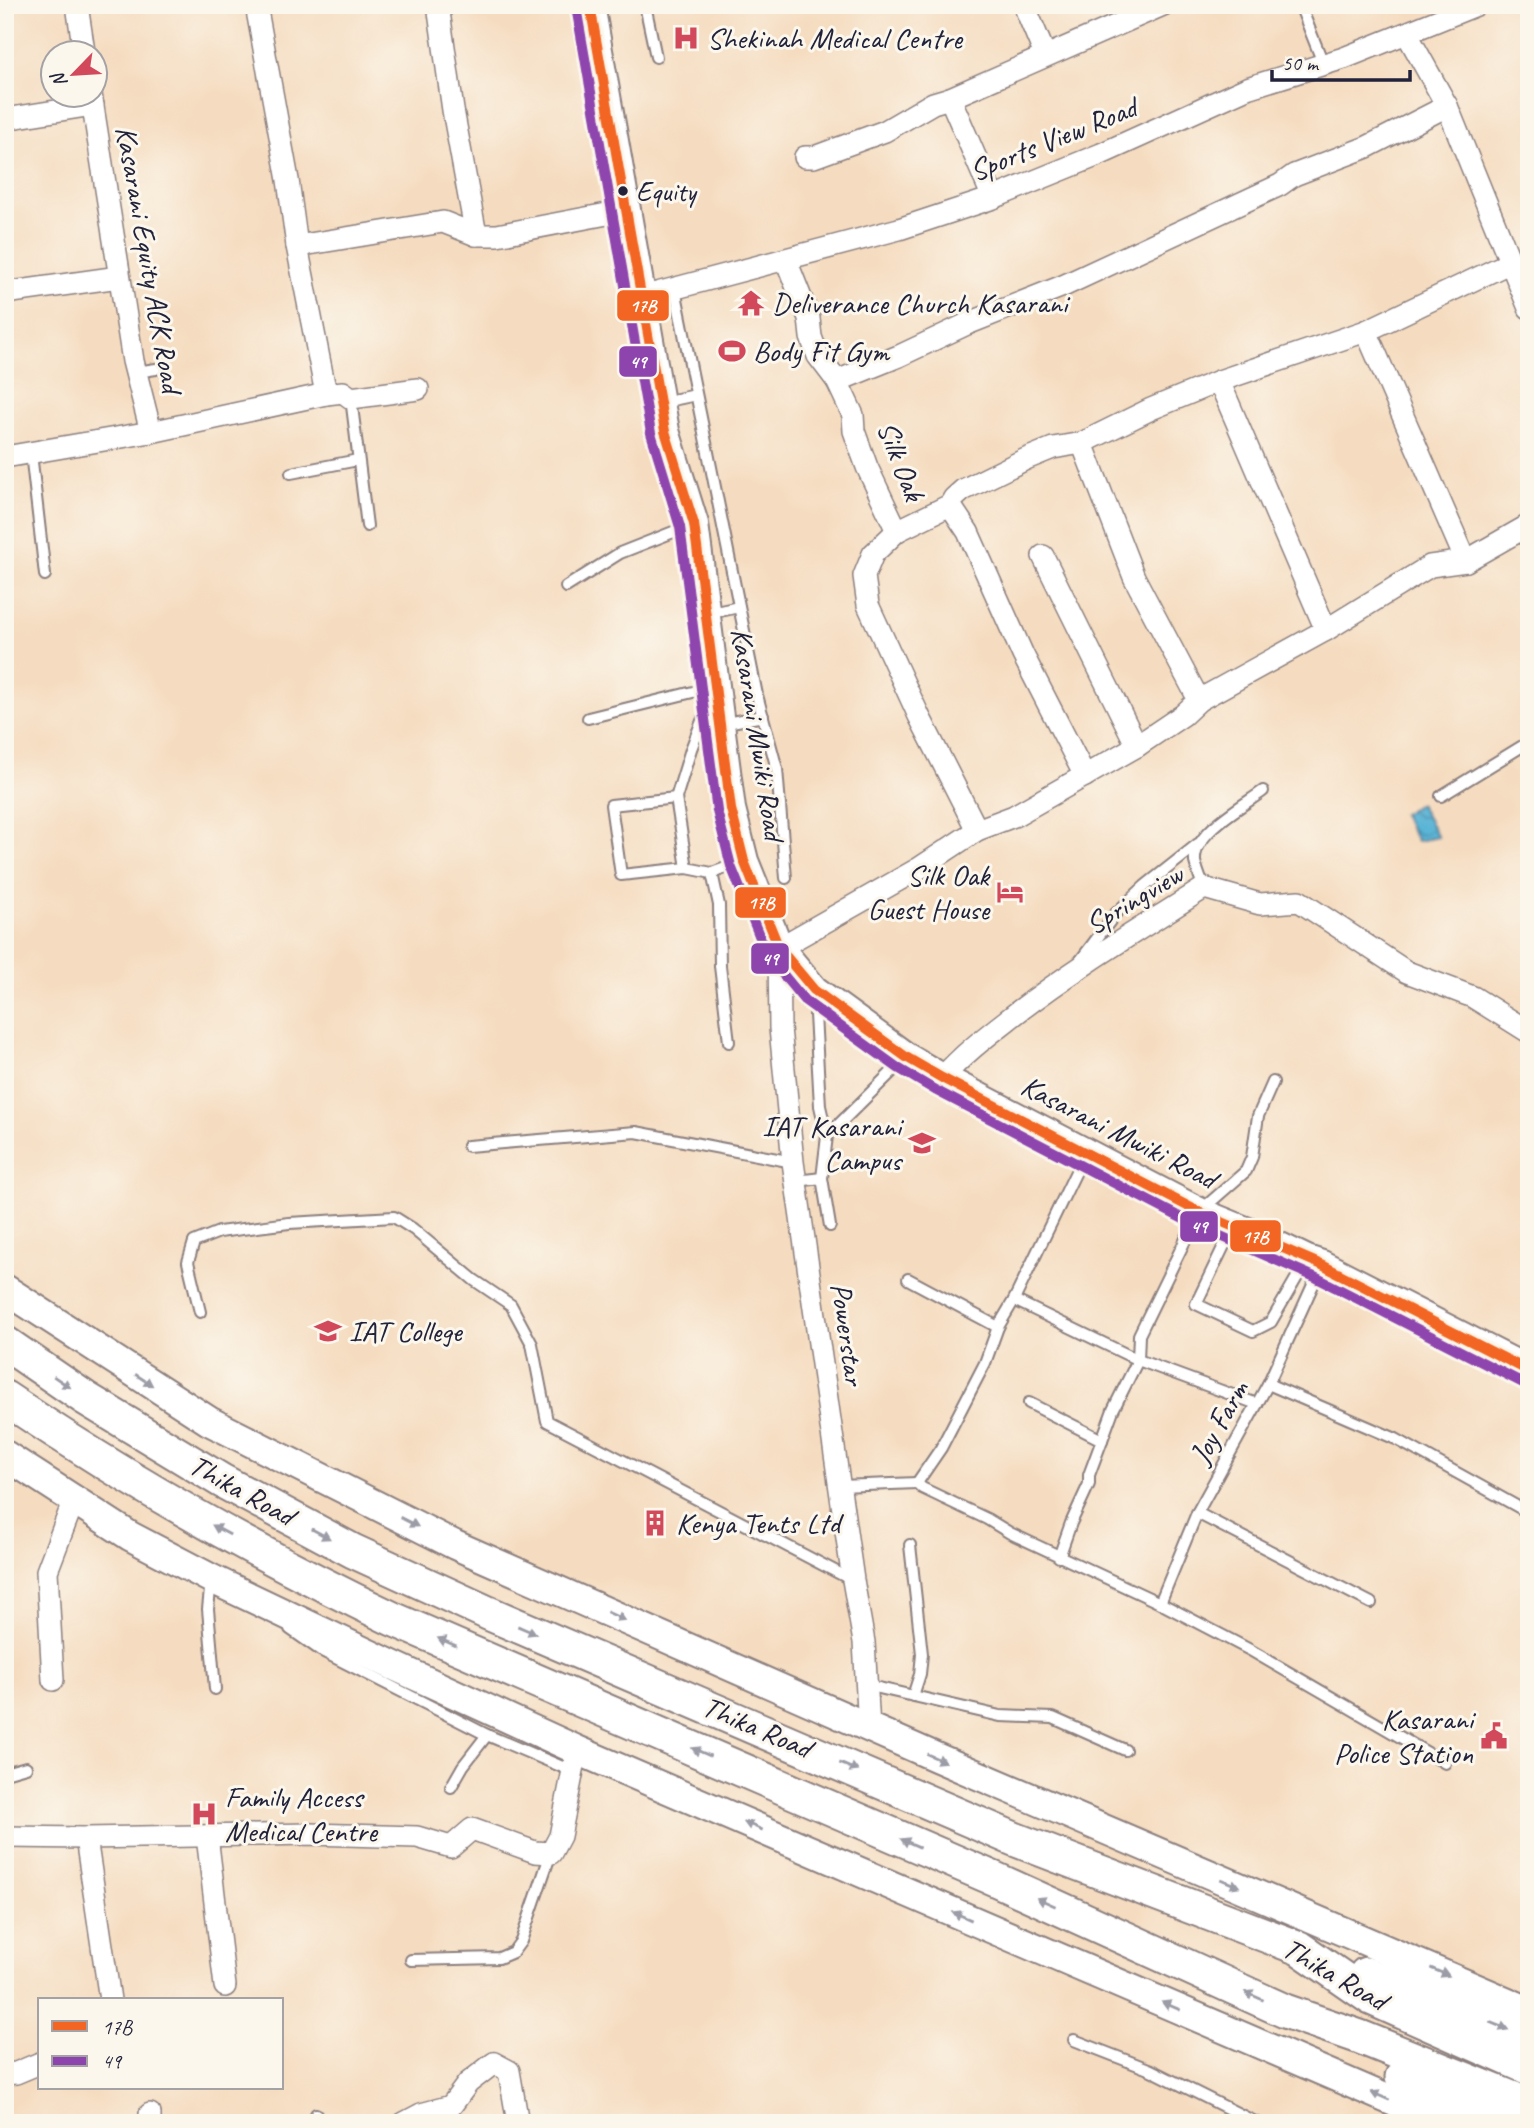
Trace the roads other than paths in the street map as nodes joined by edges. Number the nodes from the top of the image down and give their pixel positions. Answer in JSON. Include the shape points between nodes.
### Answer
{"nodes":[{"id":1,"x":77,"y":5,"type":"edge"},
{"id":2,"x":256,"y":5,"type":"edge"},
{"id":3,"x":438,"y":5,"type":"edge"},
{"id":4,"x":590,"y":5,"type":"edge"},
{"id":5,"x":645,"y":5,"type":"edge"},
{"id":6,"x":1024,"y":5,"type":"edge"},
{"id":7,"x":1163,"y":5,"type":"edge"},
{"id":8,"x":1300,"y":5,"type":"edge"},
{"id":9,"x":1476,"y":5,"type":"edge"},
{"id":10,"x":1407,"y":34,"type":"junction"},
{"id":11,"x":82,"y":38,"type":"edge"},
{"id":12,"x":1045,"y":55,"type":"junction"},
{"id":13,"x":656,"y":57,"type":"dead end"},
{"id":14,"x":1323,"y":63,"type":"junction"},
{"id":15,"x":950,"y":97,"type":"junction"},
{"id":16,"x":1447,"y":106,"type":"junction"},
{"id":17,"x":55,"y":108,"type":"edge"},
{"id":18,"x":93,"y":108,"type":"edge"},
{"id":19,"x":5,"y":119,"type":"edge"},
{"id":20,"x":805,"y":157,"type":"dead end"},
{"id":21,"x":993,"y":198,"type":"junction"},
{"id":22,"x":628,"y":209,"type":"junction"},
{"id":23,"x":476,"y":235,"type":"junction"},
{"id":24,"x":297,"y":246,"type":"junction"},
{"id":25,"x":786,"y":260,"type":"junction"},
{"id":26,"x":1509,"y":263,"type":"junction"},
{"id":27,"x":119,"y":277,"type":"junction"},
{"id":28,"x":675,"y":289,"type":"junction"},
{"id":29,"x":5,"y":293,"type":"edge"},
{"id":30,"x":642,"y":297,"type":"junction"},
{"id":31,"x":1529,"y":308,"type":"edge"},
{"id":32,"x":1366,"y":331,"type":"junction"},
{"id":33,"x":1219,"y":381,"type":"junction"},
{"id":34,"x":837,"y":382,"type":"junction"},
{"id":35,"x":418,"y":389,"type":"dead end"},
{"id":36,"x":326,"y":394,"type":"junction"},
{"id":37,"x":696,"y":395,"type":"junction"},
{"id":38,"x":351,"y":398,"type":"junction"},
{"id":39,"x":660,"y":402,"type":"junction"},
{"id":40,"x":151,"y":432,"type":"junction"},
{"id":41,"x":1082,"y":443,"type":"junction"},
{"id":42,"x":31,"y":453,"type":"junction"},
{"id":43,"x":5,"y":457,"type":"edge"},
{"id":44,"x":358,"y":460,"type":"junction"},
{"id":45,"x":291,"y":473,"type":"dead end"},
{"id":46,"x":950,"y":505,"type":"junction"},
{"id":47,"x":694,"y":524,"type":"junction"},
{"id":48,"x":1529,"y":525,"type":"edge"},
{"id":49,"x":367,"y":526,"type":"dead end"},
{"id":50,"x":897,"y":531,"type":"junction"},
{"id":51,"x":1043,"y":556,"type":"dead end"},
{"id":52,"x":1465,"y":561,"type":"junction"},
{"id":53,"x":45,"y":575,"type":"dead end"},
{"id":54,"x":566,"y":587,"type":"dead end"},
{"id":55,"x":739,"y":607,"type":"junction"},
{"id":56,"x":706,"y":614,"type":"junction"},
{"id":57,"x":1326,"y":630,"type":"junction"},
{"id":58,"x":716,"y":686,"type":"junction"},
{"id":59,"x":1199,"y":699,"type":"junction"},
{"id":60,"x":763,"y":716,"type":"junction"},
{"id":61,"x":588,"y":718,"type":"dead end"},
{"id":62,"x":721,"y":724,"type":"junction"},
{"id":63,"x":1529,"y":742,"type":"edge"},
{"id":64,"x":1137,"y":746,"type":"junction"},
{"id":65,"x":1085,"y":776,"type":"junction"},
{"id":66,"x":1263,"y":791,"type":"dead end"},
{"id":67,"x":1441,"y":796,"type":"dead end"},
{"id":68,"x":676,"y":798,"type":"junction"},
{"id":69,"x":977,"y":830,"type":"junction"},
{"id":70,"x":1198,"y":844,"type":"junction"},
{"id":71,"x":744,"y":861,"type":"junction"},
{"id":72,"x":687,"y":868,"type":"junction"},
{"id":73,"x":712,"y":873,"type":"junction"},
{"id":74,"x":786,"y":878,"type":"dead end"},
{"id":75,"x":1204,"y":888,"type":"junction"},
{"id":76,"x":779,"y":948,"type":"junction"},
{"id":77,"x":1070,"y":975,"type":"junction"},
{"id":78,"x":814,"y":990,"type":"junction"},
{"id":79,"x":1529,"y":1032,"type":"edge"},
{"id":80,"x":729,"y":1042,"type":"dead end"},
{"id":81,"x":907,"y":1057,"type":"junction"},
{"id":82,"x":942,"y":1078,"type":"junction"},
{"id":83,"x":1273,"y":1082,"type":"dead end"},
{"id":84,"x":827,"y":1136,"type":"junction"},
{"id":85,"x":468,"y":1146,"type":"dead end"},
{"id":86,"x":1085,"y":1153,"type":"junction"},
{"id":87,"x":795,"y":1171,"type":"junction"},
{"id":88,"x":822,"y":1178,"type":"junction"},
{"id":89,"x":1199,"y":1212,"type":"junction"},
{"id":90,"x":830,"y":1226,"type":"dead end"},
{"id":91,"x":1234,"y":1226,"type":"junction"},
{"id":92,"x":1314,"y":1262,"type":"junction"},
{"id":93,"x":908,"y":1279,"type":"dead end"},
{"id":94,"x":5,"y":1289,"type":"edge"},
{"id":95,"x":1014,"y":1300,"type":"junction"},
{"id":96,"x":200,"y":1312,"type":"dead end"},
{"id":97,"x":998,"y":1327,"type":"junction"},
{"id":98,"x":5,"y":1343,"type":"edge"},
{"id":99,"x":1138,"y":1360,"type":"junction"},
{"id":100,"x":1529,"y":1371,"type":"edge"},
{"id":101,"x":1268,"y":1384,"type":"junction"},
{"id":102,"x":5,"y":1398,"type":"edge"},
{"id":103,"x":1029,"y":1403,"type":"dead end"},
{"id":104,"x":1258,"y":1404,"type":"junction"},
{"id":105,"x":1101,"y":1440,"type":"junction"},
{"id":106,"x":10,"y":1468,"type":"edge"},
{"id":107,"x":916,"y":1483,"type":"junction"},
{"id":108,"x":840,"y":1486,"type":"junction"},
{"id":109,"x":75,"y":1500,"type":"junction"},
{"id":110,"x":1196,"y":1513,"type":"junction"},
{"id":111,"x":1529,"y":1513,"type":"edge"},
{"id":112,"x":910,"y":1545,"type":"dead end"},
{"id":113,"x":1059,"y":1557,"type":"junction"},
{"id":114,"x":212,"y":1579,"type":"junction"},
{"id":115,"x":853,"y":1580,"type":"junction"},
{"id":116,"x":1160,"y":1603,"type":"junction"},
{"id":117,"x":1371,"y":1603,"type":"dead end"},
{"id":118,"x":271,"y":1607,"type":"junction"},
{"id":119,"x":53,"y":1680,"type":"dead end"},
{"id":120,"x":866,"y":1685,"type":"junction"},
{"id":121,"x":215,"y":1689,"type":"dead end"},
{"id":122,"x":913,"y":1696,"type":"junction"},
{"id":123,"x":869,"y":1728,"type":"junction"},
{"id":124,"x":487,"y":1735,"type":"junction"},
{"id":125,"x":1125,"y":1750,"type":"dead end"},
{"id":126,"x":574,"y":1760,"type":"junction"},
{"id":127,"x":1445,"y":1763,"type":"dead end"},
{"id":128,"x":26,"y":1767,"type":"dead end"},
{"id":129,"x":5,"y":1773,"type":"edge"},
{"id":130,"x":451,"y":1787,"type":"dead end"},
{"id":131,"x":5,"y":1836,"type":"edge"},
{"id":132,"x":207,"y":1836,"type":"junction"},
{"id":133,"x":86,"y":1838,"type":"junction"},
{"id":134,"x":551,"y":1853,"type":"junction"},
{"id":135,"x":1298,"y":1948,"type":"junction"},
{"id":136,"x":411,"y":1960,"type":"dead end"},
{"id":137,"x":225,"y":1986,"type":"dead end"},
{"id":138,"x":110,"y":1998,"type":"edge"},
{"id":139,"x":1285,"y":2011,"type":"junction"},
{"id":140,"x":1529,"y":2011,"type":"edge"},
{"id":141,"x":1529,"y":2038,"type":"edge"},
{"id":142,"x":1074,"y":2040,"type":"dead end"},
{"id":143,"x":38,"y":2064,"type":"edge"},
{"id":144,"x":1529,"y":2068,"type":"edge"},
{"id":145,"x":5,"y":2074,"type":"edge"},
{"id":146,"x":1529,"y":2105,"type":"edge"},
{"id":147,"x":450,"y":2114,"type":"edge"},
{"id":148,"x":404,"y":2123,"type":"edge"},
{"id":149,"x":518,"y":2123,"type":"edge"},
{"id":150,"x":1257,"y":2123,"type":"edge"},
{"id":151,"x":1443,"y":2123,"type":"edge"},
{"id":152,"x":1505,"y":2123,"type":"edge"}],
"edges":[{"from":1,"to":11,"type":"street"},
{"from":2,"to":24,"type":"street"},
{"from":3,"to":23,"type":"street"},
{"from":4,"to":22,"type":"main road","name":"Kasarani Mwiki Road"},
{"from":5,"to":13,"type":"lane"},
{"from":6,"to":12,"type":"street"},
{"from":7,"to":12,"type":"street"},
{"from":8,"to":14,"type":"lane"},
{"from":9,"to":10,"type":"street","name":"Sports View Road"},
{"from":10,"to":14,"type":"street","name":"Sports View Road"},
{"from":10,"to":16,"type":"street"},
{"from":12,"to":15,"type":"street"},
{"from":14,"to":21,"type":"street","name":"Sports View Road","via":[[1247,88]]},
{"from":15,"to":20,"type":"street","via":[[885,131]]},
{"from":15,"to":21,"type":"street"},
{"from":16,"to":26,"type":"street"},
{"from":16,"to":34,"type":"street","via":[[1367,148],[1294,174],[1280,185],[1063,286]]},
{"from":17,"to":19,"type":"street"},
{"from":18,"to":27,"type":"street","name":"Kasarani Equity ACK Road"},
{"from":21,"to":25,"type":"street","name":"Sports View Road"},
{"from":22,"to":23,"type":"street","via":[[497,235]]},
{"from":22,"to":30,"type":"main road","name":"Kasarani Mwiki Road"},
{"from":23,"to":24,"type":"street","via":[[443,222]]},
{"from":24,"to":36,"type":"street"},
{"from":25,"to":28,"type":"street","name":"Sports View Road"},
{"from":25,"to":34,"type":"street","name":"Silk Oak","via":[[818,356]]},
{"from":26,"to":31,"type":"street"},
{"from":26,"to":32,"type":"street"},
{"from":27,"to":29,"type":"street"},
{"from":27,"to":40,"type":"street","name":"Kasarani Equity ACK Road","via":[[146,371]]},
{"from":28,"to":30,"type":"street","name":"Sports View Road"},
{"from":28,"to":37,"type":"lane"},
{"from":30,"to":39,"type":"main road","name":"Kasarani Mwiki Road"},
{"from":32,"to":33,"type":"street"},
{"from":32,"to":52,"type":"street"},
{"from":33,"to":41,"type":"street"},
{"from":33,"to":57,"type":"street"},
{"from":34,"to":50,"type":"street","name":"Silk Oak","via":[[853,415],[867,467]]},
{"from":35,"to":38,"type":"street"},
{"from":36,"to":38,"type":"street","via":[[343,393]]},
{"from":36,"to":40,"type":"street"},
{"from":37,"to":39,"type":"lane"},
{"from":37,"to":55,"type":"lane"},
{"from":38,"to":44,"type":"lane"},
{"from":39,"to":47,"type":"main road","name":"Kasarani Mwiki Road"},
{"from":40,"to":42,"type":"street"},
{"from":41,"to":46,"type":"street","via":[[1026,459],[963,490]]},
{"from":41,"to":59,"type":"street","via":[[1135,577]]},
{"from":42,"to":43,"type":"street"},
{"from":42,"to":53,"type":"lane"},
{"from":44,"to":45,"type":"lane"},
{"from":44,"to":49,"type":"lane"},
{"from":46,"to":50,"type":"street"},
{"from":46,"to":65,"type":"street","via":[[968,532],[1023,655]]},
{"from":47,"to":54,"type":"lane","via":[[620,554]]},
{"from":47,"to":56,"type":"main road","name":"Kasarani Mwiki Road"},
{"from":48,"to":52,"type":"street"},
{"from":50,"to":69,"type":"street","name":"Silk Oak","via":[[873,554],[864,576],[867,605]]},
{"from":51,"to":64,"type":"street"},
{"from":52,"to":57,"type":"street","via":[[1430,566]]},
{"from":55,"to":56,"type":"lane"},
{"from":55,"to":60,"type":"lane"},
{"from":56,"to":58,"type":"main road","name":"Kasarani Mwiki Road"},
{"from":57,"to":59,"type":"street"},
{"from":58,"to":61,"type":"lane"},
{"from":58,"to":62,"type":"main road","name":"Kasarani Mwiki Road"},
{"from":58,"to":68,"type":"lane"},
{"from":59,"to":64,"type":"street"},
{"from":60,"to":62,"type":"lane"},
{"from":60,"to":74,"type":"lane","via":[[777,769]]},
{"from":62,"to":71,"type":"main road","name":"Kasarani Mwiki Road","via":[[731,809]]},
{"from":63,"to":67,"type":"lane"},
{"from":64,"to":65,"type":"street"},
{"from":65,"to":69,"type":"street","via":[[1014,816]]},
{"from":66,"to":70,"type":"lane","via":[[1207,832]]},
{"from":68,"to":72,"type":"lane"},
{"from":68,"to":72,"type":"lane","via":[[611,805],[621,875]]},
{"from":69,"to":76,"type":"street"},
{"from":70,"to":75,"type":"lane","via":[[1195,860]]},
{"from":70,"to":77,"type":"lane","via":[[1116,913]]},
{"from":71,"to":73,"type":"lane"},
{"from":71,"to":76,"type":"main road","name":"Kasarani Mwiki Road"},
{"from":72,"to":73,"type":"lane"},
{"from":73,"to":80,"type":"lane","via":[[719,905]]},
{"from":75,"to":77,"type":"street","name":"Springview"},
{"from":75,"to":79,"type":"street","name":"Springview","via":[[1260,904],[1299,901],[1407,972],[1474,996]]},
{"from":76,"to":78,"type":"main road","name":"Kasarani Mwiki Road"},
{"from":76,"to":87,"type":"street","name":"Powerstar","via":[[780,1028]]},
{"from":77,"to":82,"type":"street","name":"Springview","via":[[963,1054]]},
{"from":78,"to":81,"type":"main road","name":"Kasarani Mwiki Road"},
{"from":78,"to":84,"type":"lane","via":[[820,1106]]},
{"from":81,"to":82,"type":"main road","name":"Kasarani Mwiki Road"},
{"from":81,"to":84,"type":"lane"},
{"from":82,"to":86,"type":"main road","name":"Kasarani Mwiki Road"},
{"from":83,"to":89,"type":"lane","via":[[1258,1116],[1246,1171]]},
{"from":84,"to":88,"type":"lane"},
{"from":85,"to":87,"type":"lane","via":[[636,1132]]},
{"from":86,"to":89,"type":"main road","name":"Kasarani Mwiki Road"},
{"from":86,"to":95,"type":"lane"},
{"from":87,"to":88,"type":"lane"},
{"from":87,"to":108,"type":"street","name":"Powerstar"},
{"from":88,"to":90,"type":"lane"},
{"from":89,"to":91,"type":"main road","name":"Kasarani Mwiki Road"},
{"from":89,"to":99,"type":"lane","via":[[1139,1335]]},
{"from":91,"to":92,"type":"main road","name":"Kasarani Mwiki Road"},
{"from":91,"to":92,"type":"lane","via":[[1196,1304],[1253,1331],[1271,1322]]},
{"from":92,"to":100,"type":"main road","name":"Kasarani Mwiki Road"},
{"from":92,"to":101,"type":"lane","name":"Joy Farm"},
{"from":93,"to":97,"type":"lane"},
{"from":94,"to":123,"type":"main road","name":"Thika Road","one_way":true,"via":[[209,1421],[455,1545]]},
{"from":95,"to":97,"type":"lane"},
{"from":95,"to":99,"type":"lane"},
{"from":96,"to":115,"type":"lane","via":[[188,1262],[194,1242],[219,1232],[289,1223],[394,1217],[511,1305],[532,1343],[547,1421]]},
{"from":97,"to":107,"type":"lane","via":[[985,1363],[941,1448]]},
{"from":98,"to":135,"type":"highway","name":"Thika Road","one_way":true,"via":[[222,1481],[353,1551],[1014,1839]]},
{"from":99,"to":104,"type":"lane"},
{"from":99,"to":105,"type":"lane"},
{"from":101,"to":104,"type":"lane","name":"Joy Farm"},
{"from":101,"to":111,"type":"lane","via":[[1395,1439]]},
{"from":139,"to":102,"type":"highway","name":"Thika Road","one_way":true,"via":[[336,1591],[194,1515]]},
{"from":103,"to":105,"type":"lane"},
{"from":104,"to":110,"type":"lane","name":"Joy Farm"},
{"from":105,"to":113,"type":"lane","via":[[1090,1484]]},
{"from":106,"to":109,"type":"main road"},
{"from":107,"to":108,"type":"lane"},
{"from":107,"to":113,"type":"lane"},
{"from":108,"to":115,"type":"street","name":"Powerstar"},
{"from":109,"to":114,"type":"main road"},
{"from":109,"to":119,"type":"street","via":[[47,1571]]},
{"from":110,"to":116,"type":"lane","name":"Joy Farm"},
{"from":110,"to":117,"type":"lane"},
{"from":112,"to":122,"type":"lane","via":[[922,1654]]},
{"from":113,"to":116,"type":"lane"},
{"from":114,"to":118,"type":"main road"},
{"from":114,"to":121,"type":"lane","via":[[208,1609]]},
{"from":115,"to":120,"type":"street","name":"Powerstar"},
{"from":116,"to":127,"type":"lane"},
{"from":118,"to":124,"type":"lane","via":[[293,1632],[320,1650]]},
{"from":118,"to":126,"type":"main road"},
{"from":120,"to":122,"type":"lane"},
{"from":120,"to":123,"type":"street","name":"Powerstar"},
{"from":122,"to":125,"type":"lane","via":[[1000,1716],[1053,1718]]},
{"from":123,"to":140,"type":"main road","name":"Thika Road","one_way":true},
{"from":124,"to":126,"type":"lane"},
{"from":124,"to":130,"type":"lane"},
{"from":126,"to":134,"type":"street","via":[[560,1836]]},
{"from":151,"to":126,"type":"main road","one_way":true},
{"from":128,"to":129,"type":"lane"},
{"from":131,"to":133,"type":"street"},
{"from":132,"to":133,"type":"street"},
{"from":132,"to":134,"type":"street","via":[[264,1833],[417,1838],[451,1847],[472,1829],[535,1852]]},
{"from":132,"to":137,"type":"street"},
{"from":133,"to":138,"type":"street"},
{"from":134,"to":136,"type":"lane","via":[[521,1941],[513,1952],[499,1958]]},
{"from":135,"to":141,"type":"highway","one_way":true},
{"from":135,"to":144,"type":"highway","name":"Thika Road","via":[[1371,1998]]},
{"from":139,"to":146,"type":"highway","name":"Thika Road"},
{"from":139,"to":152,"type":"highway","via":[[1297,2024],[1333,2045]]},
{"from":142,"to":150,"type":"lane","via":[[1151,2070]]},
{"from":143,"to":145,"type":"street"},
{"from":147,"to":148,"type":"street","via":[[421,2114]]},
{"from":147,"to":149,"type":"street","via":[[468,2083],[494,2063],[509,2071]]}]}
